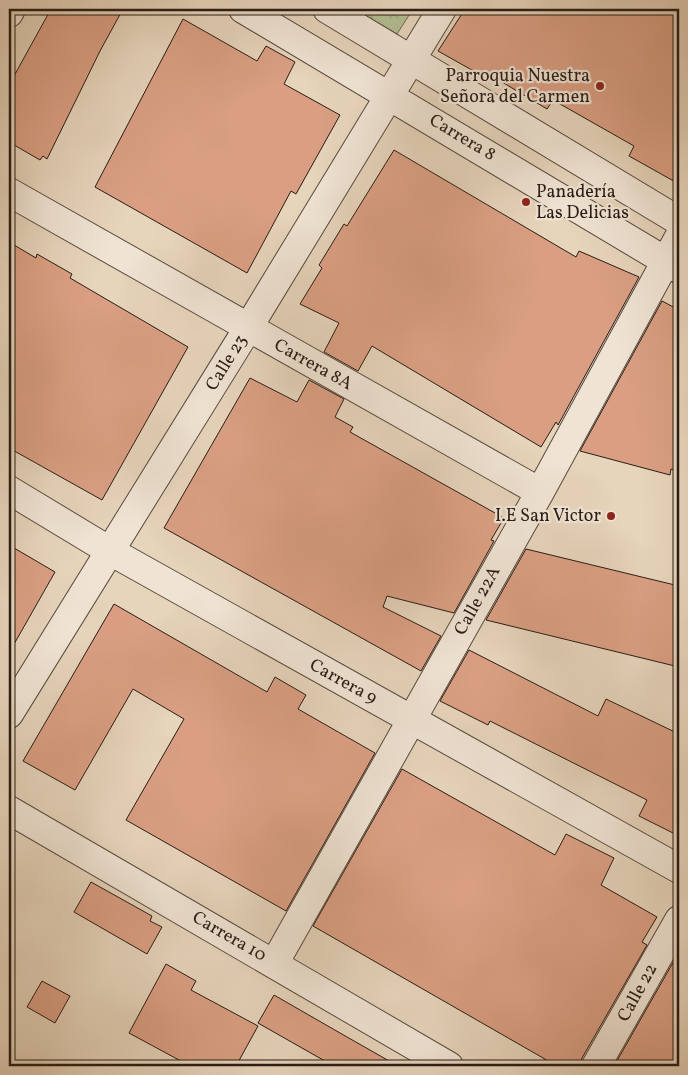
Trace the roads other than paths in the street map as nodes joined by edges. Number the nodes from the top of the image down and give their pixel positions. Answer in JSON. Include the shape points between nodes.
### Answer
{"nodes":[{"id":1,"x":11,"y":9,"type":"edge"},
{"id":2,"x":243,"y":9,"type":"edge"},
{"id":3,"x":327,"y":9,"type":"edge"},
{"id":4,"x":442,"y":9,"type":"edge"},
{"id":5,"x":9,"y":13,"type":"edge"},
{"id":6,"x":412,"y":59,"type":"junction"},
{"id":7,"x":390,"y":95,"type":"junction"},
{"id":8,"x":9,"y":192,"type":"edge"},
{"id":9,"x":679,"y":222,"type":"edge"},
{"id":10,"x":679,"y":238,"type":"edge"},
{"id":11,"x":673,"y":266,"type":"edge"},
{"id":12,"x":248,"y":328,"type":"junction"},
{"id":13,"x":9,"y":490,"type":"edge"},
{"id":14,"x":540,"y":492,"type":"junction"},
{"id":15,"x":110,"y":551,"type":"junction"},
{"id":16,"x":9,"y":714,"type":"edge"},
{"id":17,"x":411,"y":720,"type":"junction"},
{"id":18,"x":9,"y":810,"type":"edge"},
{"id":19,"x":679,"y":869,"type":"edge"},
{"id":20,"x":679,"y":920,"type":"edge"},
{"id":21,"x":274,"y":964,"type":"junction"},
{"id":22,"x":449,"y":1066,"type":"edge"},
{"id":23,"x":596,"y":1066,"type":"edge"}],
"edges":[{"from":1,"to":5,"type":"street"},
{"from":2,"to":7,"type":"street","name":"Carrera 8"},
{"from":3,"to":6,"type":"street"},
{"from":4,"to":6,"type":"street","name":"Calle 23"},
{"from":6,"to":7,"type":"street","name":"Calle 23"},
{"from":6,"to":9,"type":"street"},
{"from":7,"to":11,"type":"street","name":"Carrera 8"},
{"from":7,"to":12,"type":"street","name":"Calle 23"},
{"from":8,"to":12,"type":"street","name":"Carrera 8A"},
{"from":10,"to":11,"type":"street","name":"Calle 22A"},
{"from":11,"to":14,"type":"street","name":"Calle 22A"},
{"from":12,"to":14,"type":"street","name":"Carrera 8A"},
{"from":12,"to":15,"type":"street","name":"Calle 23"},
{"from":13,"to":15,"type":"street","name":"Carrera 9"},
{"from":14,"to":17,"type":"street","name":"Calle 22A"},
{"from":15,"to":16,"type":"street","name":"Calle 23"},
{"from":15,"to":17,"type":"street","name":"Carrera 9"},
{"from":17,"to":19,"type":"street","name":"Carrera 9"},
{"from":17,"to":21,"type":"street","name":"Calle 22A"},
{"from":18,"to":21,"type":"street","name":"Carrera 10"},
{"from":20,"to":23,"type":"street","name":"Calle 22"},
{"from":21,"to":22,"type":"street","name":"Carrera 10"}]}
